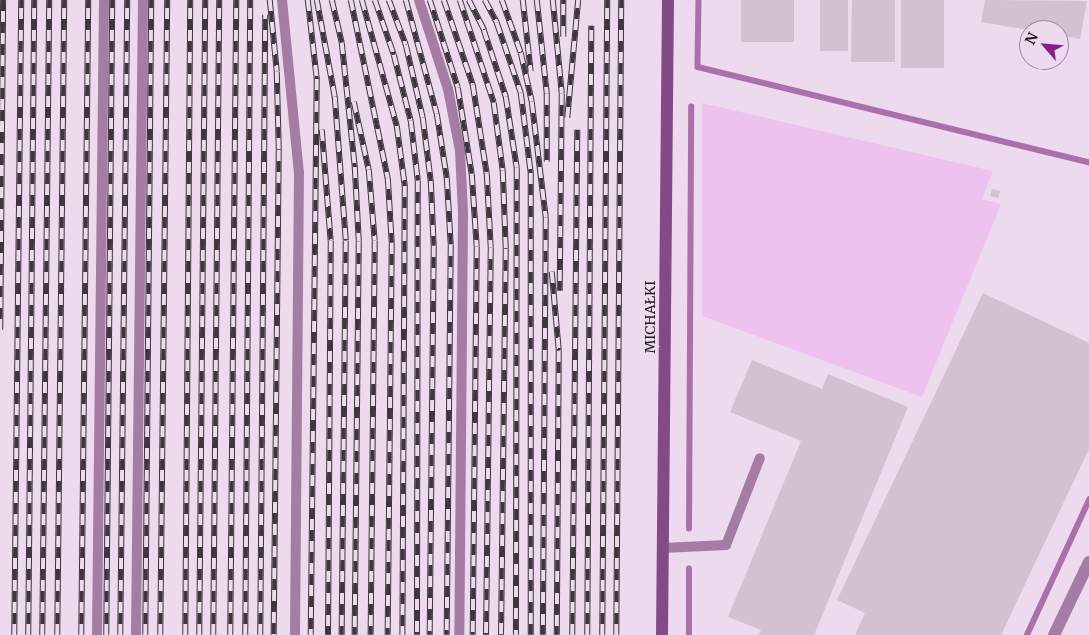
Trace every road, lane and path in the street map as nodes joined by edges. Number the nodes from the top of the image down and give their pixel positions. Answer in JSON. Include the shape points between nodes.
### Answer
{"nodes":[{"id":1,"x":104,"y":0,"type":"edge"},
{"id":2,"x":143,"y":0,"type":"edge"},
{"id":3,"x":282,"y":0,"type":"edge"},
{"id":4,"x":419,"y":0,"type":"edge"},
{"id":5,"x":668,"y":0,"type":"edge"},
{"id":6,"x":760,"y":458,"type":"dead end"},
{"id":7,"x":663,"y":548,"type":"junction"},
{"id":8,"x":1089,"y":562,"type":"edge"},
{"id":9,"x":97,"y":635,"type":"edge"},
{"id":10,"x":136,"y":635,"type":"edge"},
{"id":11,"x":295,"y":635,"type":"edge"},
{"id":12,"x":459,"y":635,"type":"edge"},
{"id":13,"x":662,"y":635,"type":"edge"},
{"id":14,"x":1054,"y":635,"type":"edge"}],
"edges":[{"from":1,"to":9,"type":"lane"},
{"from":2,"to":10,"type":"lane"},
{"from":3,"to":11,"type":"lane","via":[[299,172]]},
{"from":4,"to":12,"type":"lane","via":[[448,89],[460,151],[463,223]]},
{"from":5,"to":7,"type":"street","name":"MICHAŁKI"},
{"from":6,"to":7,"type":"lane","via":[[726,545]]},
{"from":7,"to":13,"type":"street","name":"MICHAŁKI"},
{"from":8,"to":14,"type":"street"}]}
